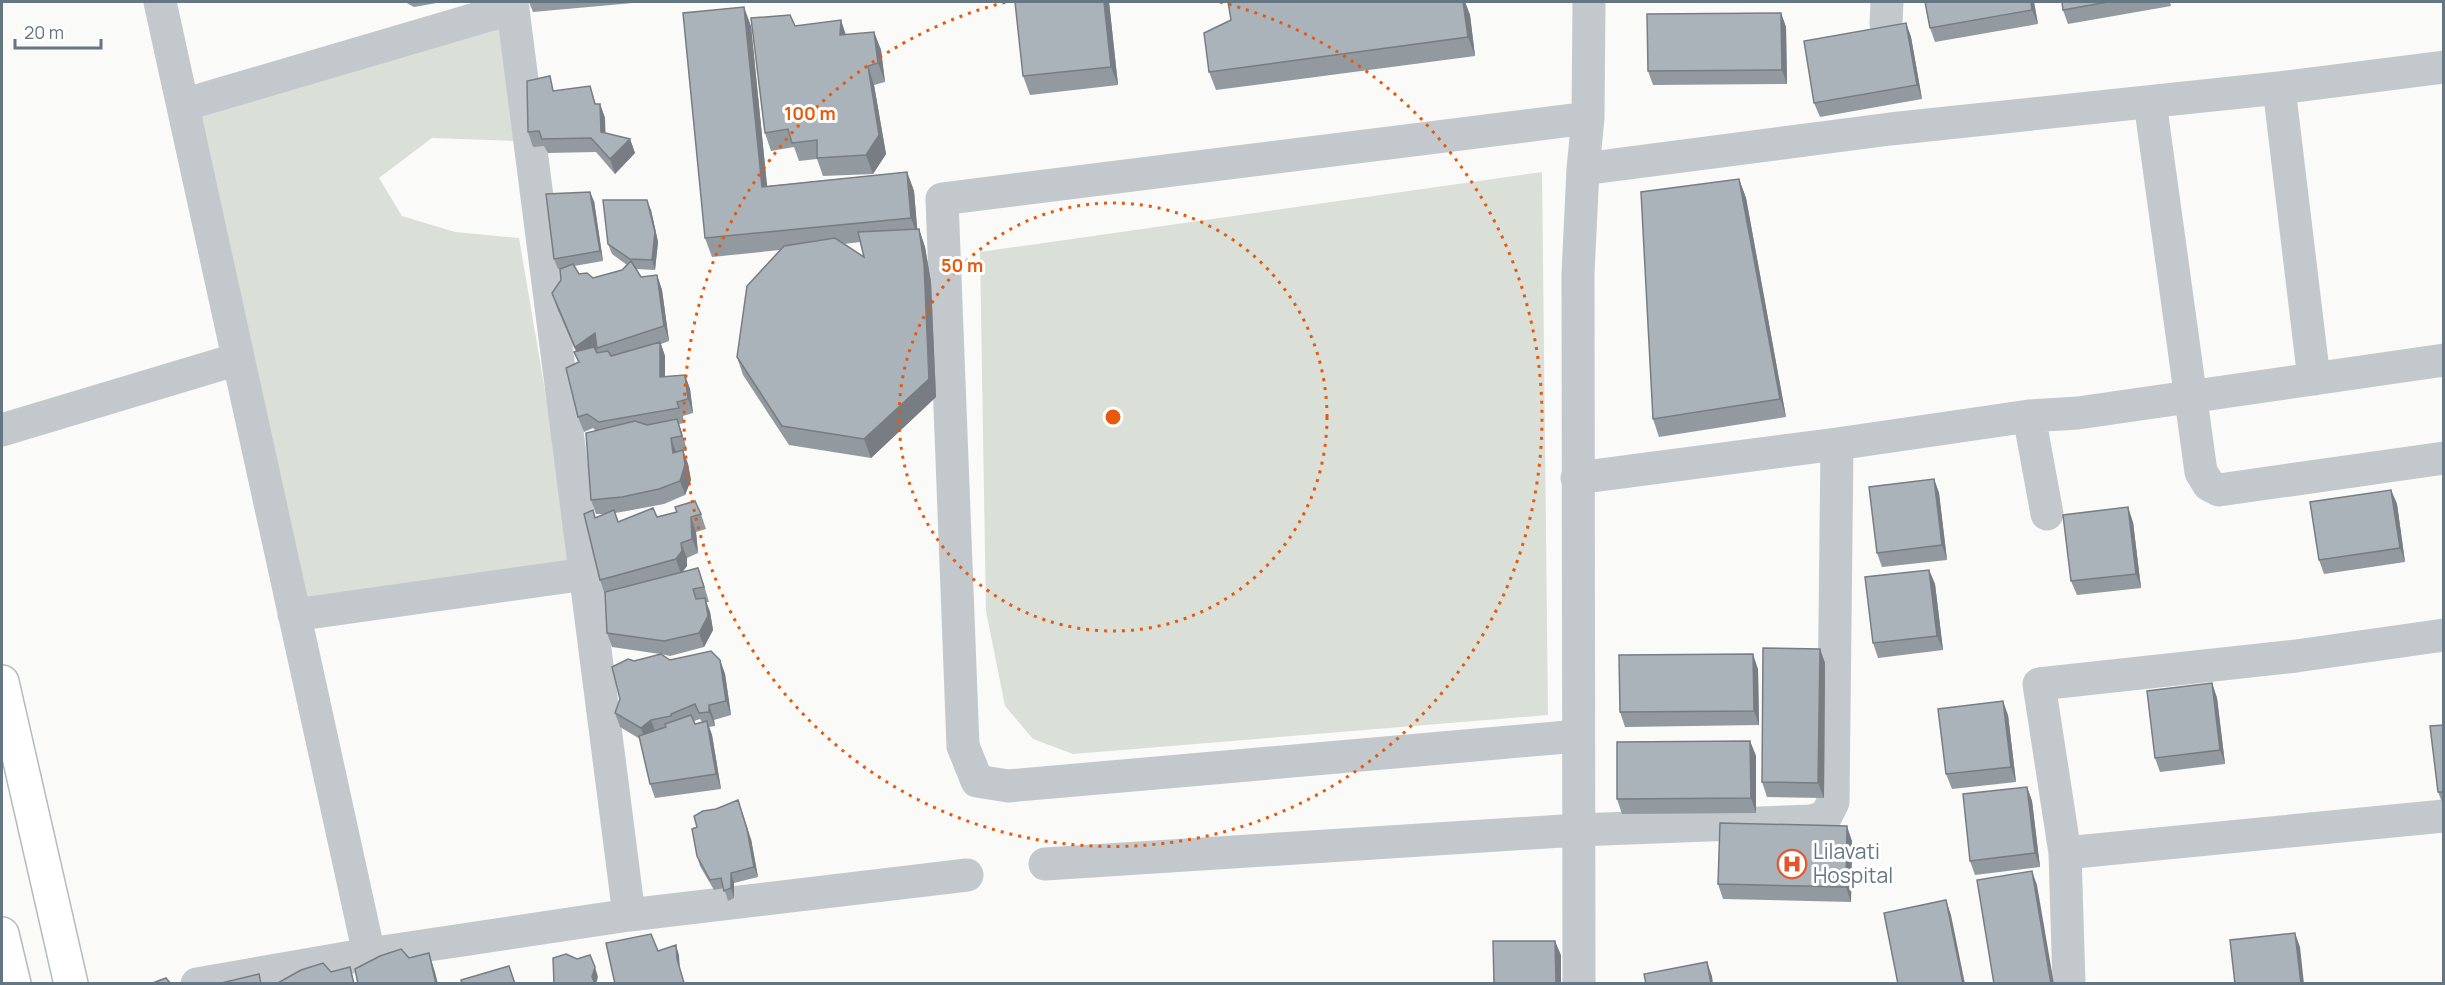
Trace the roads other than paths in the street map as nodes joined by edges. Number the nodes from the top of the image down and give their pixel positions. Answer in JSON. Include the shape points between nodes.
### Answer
{"nodes":[{"id":1,"x":160,"y":2,"type":"edge"},
{"id":2,"x":1589,"y":2,"type":"edge"},
{"id":3,"x":513,"y":5,"type":"edge"},
{"id":4,"x":2444,"y":67,"type":"edge"},
{"id":5,"x":2279,"y":88,"type":"junction"},
{"id":6,"x":2150,"y":102,"type":"junction"},
{"id":7,"x":183,"y":105,"type":"junction"},
{"id":8,"x":1588,"y":118,"type":"junction"},
{"id":9,"x":1583,"y":169,"type":"junction"},
{"id":10,"x":238,"y":359,"type":"junction"},
{"id":11,"x":2444,"y":360,"type":"edge"},
{"id":12,"x":2314,"y":379,"type":"junction"},
{"id":13,"x":2190,"y":397,"type":"junction"},
{"id":14,"x":2029,"y":416,"type":"junction"},
{"id":15,"x":2,"y":430,"type":"edge"},
{"id":16,"x":1837,"y":444,"type":"junction"},
{"id":17,"x":2444,"y":458,"type":"edge"},
{"id":18,"x":1577,"y":478,"type":"junction"},
{"id":19,"x":2047,"y":514,"type":"dead end"},
{"id":20,"x":586,"y":574,"type":"junction"},
{"id":21,"x":294,"y":615,"type":"junction"},
{"id":22,"x":2444,"y":634,"type":"edge"},
{"id":23,"x":2,"y":682,"type":"edge"},
{"id":24,"x":1578,"y":736,"type":"junction"},
{"id":25,"x":2444,"y":816,"type":"edge"},
{"id":26,"x":1578,"y":830,"type":"junction"},
{"id":27,"x":2065,"y":853,"type":"junction"},
{"id":28,"x":1045,"y":864,"type":"dead end"},
{"id":29,"x":967,"y":875,"type":"dead end"},
{"id":30,"x":629,"y":915,"type":"junction"},
{"id":31,"x":2,"y":934,"type":"edge"},
{"id":32,"x":369,"y":954,"type":"junction"},
{"id":33,"x":14,"y":984,"type":"edge"},
{"id":34,"x":71,"y":984,"type":"edge"},
{"id":35,"x":197,"y":984,"type":"edge"},
{"id":36,"x":1578,"y":984,"type":"edge"},
{"id":37,"x":2069,"y":984,"type":"edge"}],
"edges":[{"from":1,"to":7,"type":"street"},
{"from":2,"to":8,"type":"street"},
{"from":3,"to":7,"type":"street"},
{"from":3,"to":20,"type":"street"},
{"from":4,"to":5,"type":"street"},
{"from":5,"to":6,"type":"street"},
{"from":5,"to":12,"type":"street"},
{"from":6,"to":9,"type":"street","via":[[1890,129]]},
{"from":6,"to":13,"type":"street"},
{"from":7,"to":10,"type":"street"},
{"from":8,"to":9,"type":"street"},
{"from":8,"to":24,"type":"street","via":[[942,199],[963,746],[977,781],[1008,786]]},
{"from":9,"to":18,"type":"street"},
{"from":10,"to":15,"type":"street"},
{"from":10,"to":21,"type":"street"},
{"from":11,"to":12,"type":"street"},
{"from":12,"to":13,"type":"street"},
{"from":13,"to":14,"type":"street"},
{"from":13,"to":17,"type":"street","via":[[2201,472],[2209,485],[2219,490]]},
{"from":14,"to":16,"type":"street"},
{"from":14,"to":19,"type":"street"},
{"from":16,"to":18,"type":"street"},
{"from":16,"to":26,"type":"street","via":[[1833,802],[1826,816],[1812,820]]},
{"from":18,"to":24,"type":"street"},
{"from":20,"to":21,"type":"street"},
{"from":20,"to":30,"type":"street"},
{"from":21,"to":32,"type":"street"},
{"from":22,"to":27,"type":"street","via":[[2296,656],[2039,684]]},
{"from":23,"to":34,"type":"main road"},
{"from":24,"to":26,"type":"street"},
{"from":25,"to":27,"type":"street"},
{"from":26,"to":28,"type":"street"},
{"from":26,"to":36,"type":"street"},
{"from":27,"to":37,"type":"street"},
{"from":29,"to":30,"type":"street"},
{"from":30,"to":32,"type":"street"},
{"from":31,"to":33,"type":"main road"},
{"from":32,"to":35,"type":"street"}]}
